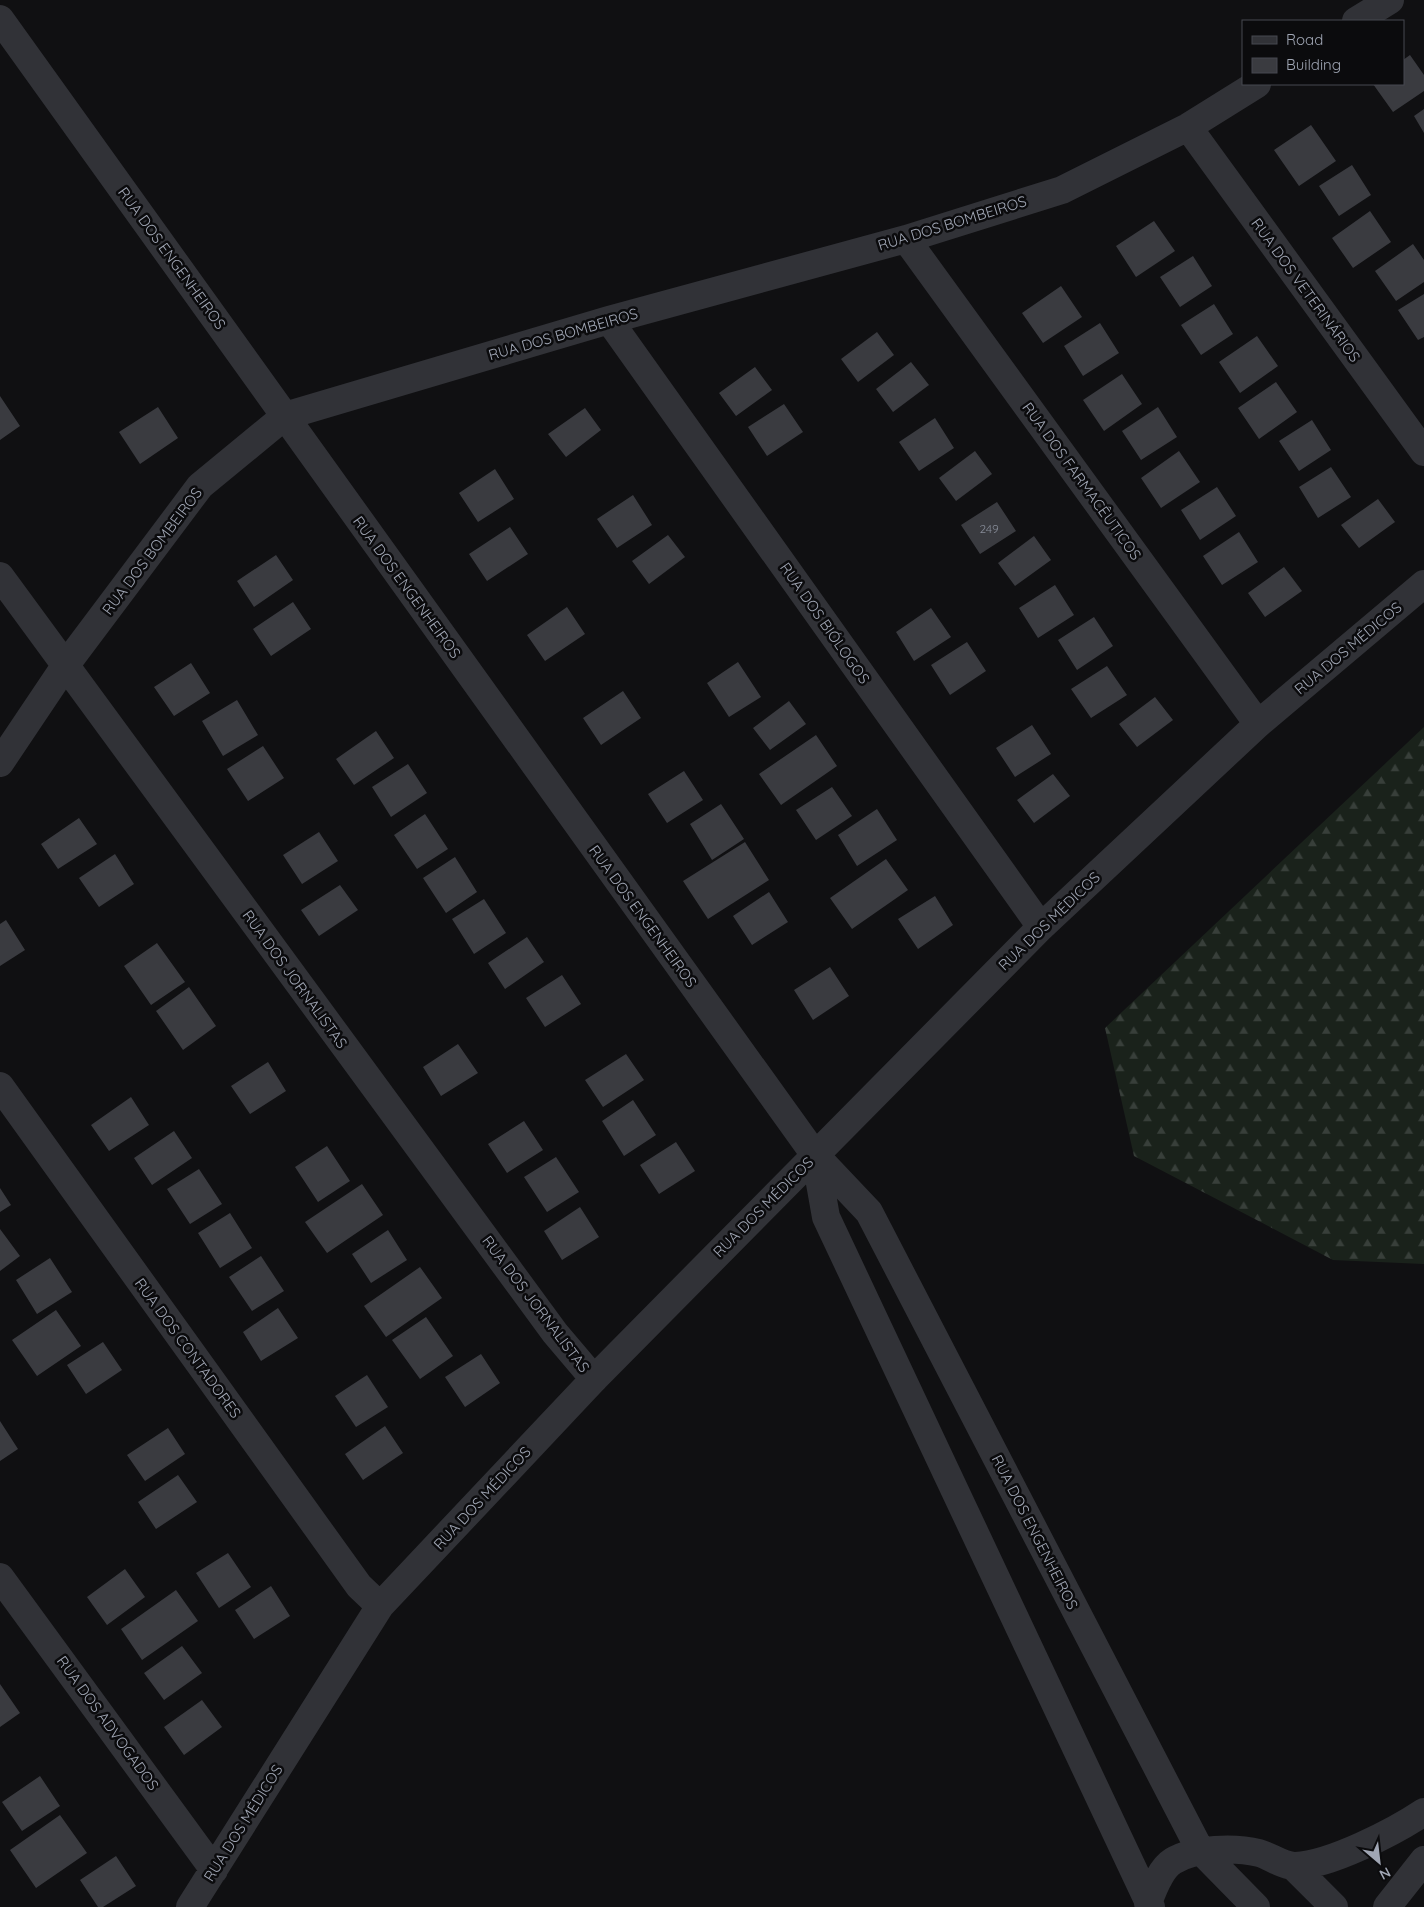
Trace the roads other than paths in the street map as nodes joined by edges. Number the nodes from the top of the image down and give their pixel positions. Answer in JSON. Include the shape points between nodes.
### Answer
{"nodes":[{"id":1,"x":1390,"y":0,"type":"edge"},
{"id":2,"x":0,"y":19,"type":"edge"},
{"id":3,"x":1358,"y":20,"type":"edge"},
{"id":4,"x":1255,"y":85,"type":"edge"},
{"id":5,"x":1188,"y":127,"type":"junction"},
{"id":6,"x":906,"y":239,"type":"junction"},
{"id":7,"x":609,"y":320,"type":"junction"},
{"id":8,"x":285,"y":416,"type":"junction"},
{"id":9,"x":1424,"y":452,"type":"edge"},
{"id":10,"x":0,"y":576,"type":"edge"},
{"id":11,"x":1424,"y":584,"type":"edge"},
{"id":12,"x":65,"y":666,"type":"junction"},
{"id":13,"x":1258,"y":724,"type":"junction"},
{"id":14,"x":0,"y":763,"type":"edge"},
{"id":15,"x":1040,"y":927,"type":"junction"},
{"id":16,"x":0,"y":1086,"type":"edge"},
{"id":17,"x":815,"y":1155,"type":"junction"},
{"id":18,"x":594,"y":1379,"type":"junction"},
{"id":19,"x":0,"y":1578,"type":"edge"},
{"id":20,"x":380,"y":1606,"type":"junction"},
{"id":21,"x":1424,"y":1812,"type":"edge"},
{"id":22,"x":1200,"y":1850,"type":"junction"},
{"id":23,"x":1424,"y":1860,"type":"edge"},
{"id":24,"x":1294,"y":1866,"type":"junction"},
{"id":25,"x":214,"y":1870,"type":"junction"},
{"id":26,"x":1150,"y":1905,"type":"edge"},
{"id":27,"x":190,"y":1907,"type":"edge"},
{"id":28,"x":1256,"y":1907,"type":"edge"},
{"id":29,"x":1334,"y":1907,"type":"edge"},
{"id":30,"x":1387,"y":1907,"type":"edge"}],
"edges":[{"from":1,"to":3,"type":"street"},
{"from":2,"to":8,"type":"street","name":"RUA DOS ENGENHEIROS"},
{"from":4,"to":5,"type":"street","name":"RUA DOS BOMBEIROS"},
{"from":5,"to":6,"type":"street","name":"RUA DOS BOMBEIROS","via":[[1062,190]]},
{"from":5,"to":9,"type":"street","name":"RUA DOS VETERINÁRIOS"},
{"from":6,"to":7,"type":"street","name":"RUA DOS BOMBEIROS"},
{"from":6,"to":13,"type":"street","name":"RUA DOS FARMACÊUTICOS"},
{"from":7,"to":8,"type":"street","name":"RUA DOS BOMBEIROS"},
{"from":7,"to":15,"type":"street","name":"RUA DOS BIÓLOGOS"},
{"from":8,"to":12,"type":"street","name":"RUA DOS BOMBEIROS","via":[[200,486]]},
{"from":8,"to":17,"type":"street","name":"RUA DOS ENGENHEIROS"},
{"from":10,"to":12,"type":"street","name":"RUA DOS JORNALISTAS"},
{"from":11,"to":13,"type":"street","name":"RUA DOS MÉDICOS"},
{"from":12,"to":14,"type":"street","name":"RUA DOS BOMBEIROS"},
{"from":12,"to":18,"type":"street","name":"RUA DOS JORNALISTAS","via":[[555,1333]]},
{"from":13,"to":15,"type":"street","name":"RUA DOS MÉDICOS"},
{"from":15,"to":17,"type":"street","name":"RUA DOS MÉDICOS"},
{"from":16,"to":20,"type":"street","name":"RUA DOS CONTADORES","via":[[359,1586]]},
{"from":17,"to":18,"type":"street","name":"RUA DOS MÉDICOS"},
{"from":17,"to":22,"type":"street","name":"RUA DOS ENGENHEIROS","via":[[869,1212]]},
{"from":17,"to":26,"type":"street","name":"RUA DOS ENGENHEIROS","via":[[826,1217]]},
{"from":18,"to":20,"type":"street","name":"RUA DOS MÉDICOS"},
{"from":19,"to":25,"type":"street","name":"RUA DOS ADVOGADOS"},
{"from":20,"to":25,"type":"street","name":"RUA DOS MÉDICOS"},
{"from":21,"to":24,"type":"street","via":[[1404,1826],[1337,1856]]},
{"from":22,"to":24,"type":"street","via":[[1258,1852]]},
{"from":22,"to":26,"type":"street","via":[[1172,1861],[1156,1882]]},
{"from":22,"to":28,"type":"street","name":"RUA DOS ENGENHEIROS"},
{"from":23,"to":30,"type":"street"},
{"from":24,"to":29,"type":"street"},
{"from":25,"to":27,"type":"street","name":"RUA DOS MÉDICOS"}]}
